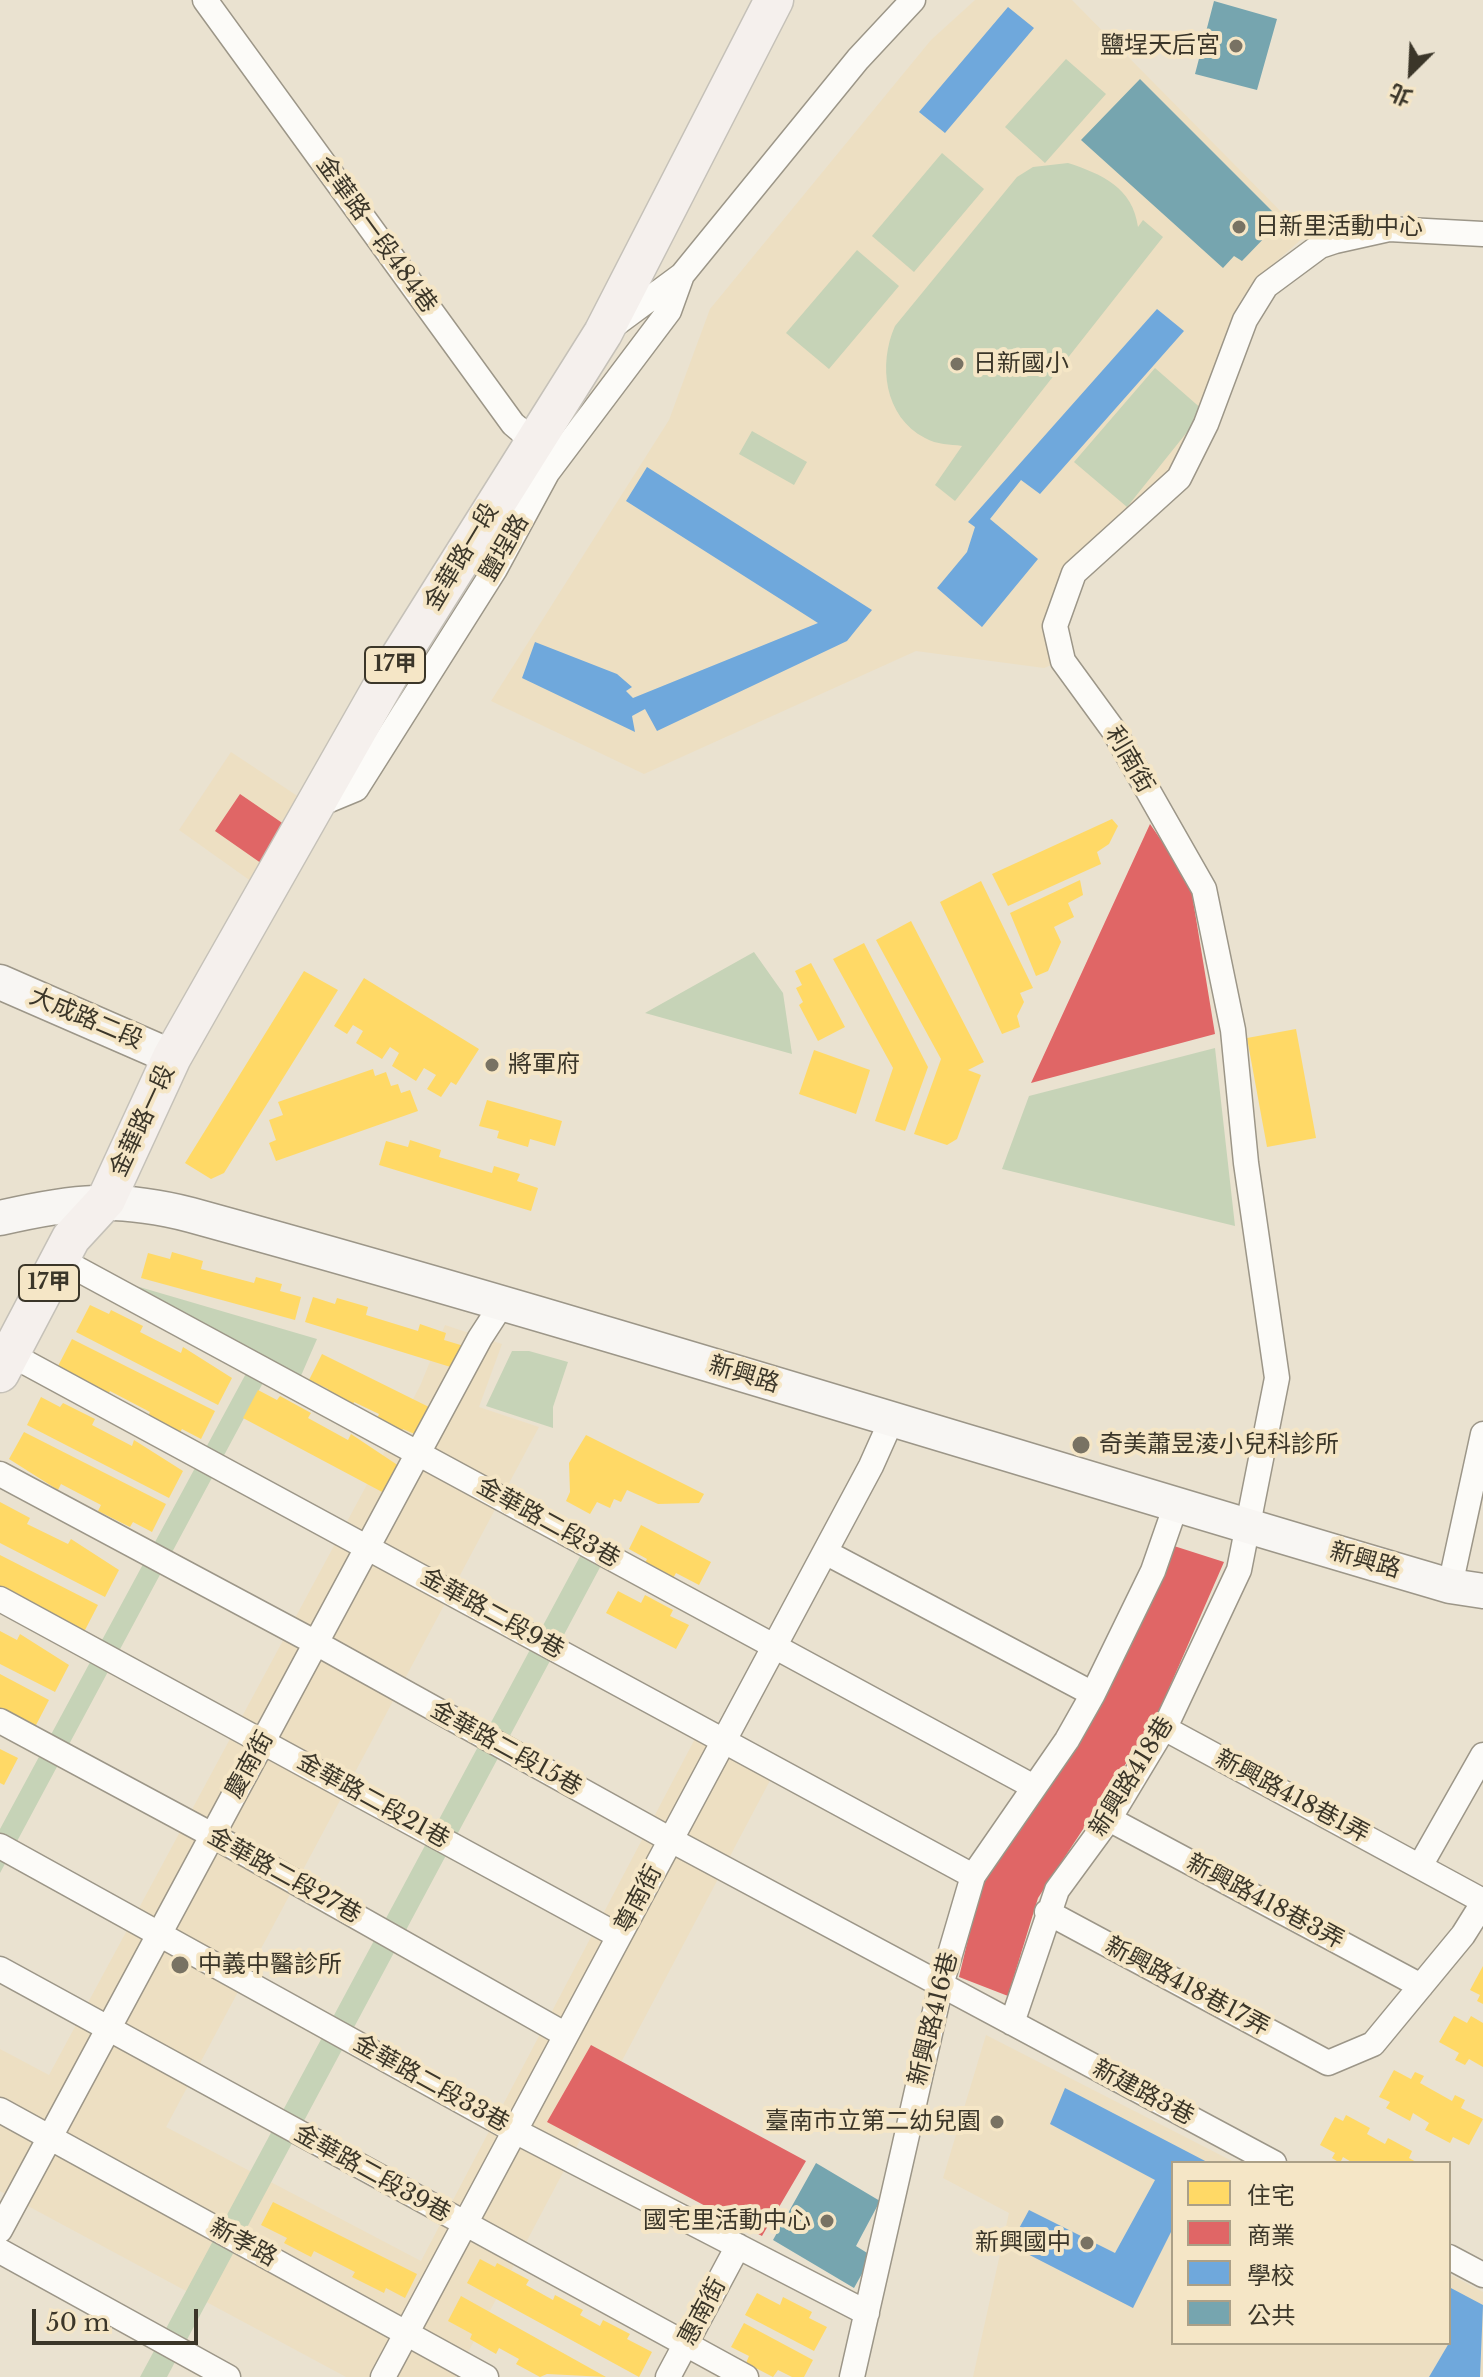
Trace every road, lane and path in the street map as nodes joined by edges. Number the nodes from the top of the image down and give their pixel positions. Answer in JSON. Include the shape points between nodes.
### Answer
{"nodes":[{"id":1,"x":205,"y":0,"type":"edge"},
{"id":2,"x":774,"y":0,"type":"edge"},
{"id":3,"x":913,"y":0,"type":"edge"},
{"id":4,"x":1483,"y":234,"type":"edge"},
{"id":5,"x":682,"y":275,"type":"junction"},
{"id":6,"x":603,"y":333,"type":"junction"},
{"id":7,"x":545,"y":451,"type":"junction"},
{"id":8,"x":0,"y":982,"type":"edge"},
{"id":9,"x":172,"y":1057,"type":"junction"},
{"id":10,"x":106,"y":1200,"type":"junction"},
{"id":11,"x":0,"y":1218,"type":"edge"},
{"id":12,"x":61,"y":1260,"type":"junction"},
{"id":13,"x":504,"y":1301,"type":"junction"},
{"id":14,"x":5,"y":1364,"type":"edge"},
{"id":15,"x":892,"y":1419,"type":"junction"},
{"id":16,"x":1483,"y":1434,"type":"edge"},
{"id":17,"x":419,"y":1452,"type":"junction"},
{"id":18,"x":0,"y":1474,"type":"edge"},
{"id":19,"x":1176,"y":1505,"type":"junction"},
{"id":20,"x":1249,"y":1528,"type":"junction"},
{"id":21,"x":369,"y":1546,"type":"junction"},
{"id":22,"x":825,"y":1552,"type":"junction"},
{"id":23,"x":1467,"y":1589,"type":"edge"},
{"id":24,"x":0,"y":1599,"type":"edge"},
{"id":25,"x":316,"y":1643,"type":"junction"},
{"id":26,"x":774,"y":1648,"type":"junction"},
{"id":27,"x":1093,"y":1694,"type":"junction"},
{"id":28,"x":0,"y":1721,"type":"edge"},
{"id":29,"x":1164,"y":1728,"type":"junction"},
{"id":30,"x":263,"y":1740,"type":"junction"},
{"id":31,"x":723,"y":1742,"type":"junction"},
{"id":32,"x":1483,"y":1755,"type":"edge"},
{"id":33,"x":1034,"y":1787,"type":"junction"},
{"id":34,"x":1109,"y":1819,"type":"junction"},
{"id":35,"x":212,"y":1835,"type":"junction"},
{"id":36,"x":671,"y":1840,"type":"junction"},
{"id":37,"x":0,"y":1846,"type":"edge"},
{"id":38,"x":1420,"y":1866,"type":"junction"},
{"id":39,"x":973,"y":1876,"type":"junction"},
{"id":40,"x":1483,"y":1902,"type":"edge"},
{"id":41,"x":1047,"y":1912,"type":"junction"},
{"id":42,"x":161,"y":1933,"type":"junction"},
{"id":43,"x":619,"y":1936,"type":"junction"},
{"id":44,"x":0,"y":1969,"type":"edge"},
{"id":45,"x":941,"y":1985,"type":"junction"},
{"id":46,"x":1421,"y":1986,"type":"junction"},
{"id":47,"x":1012,"y":2023,"type":"junction"},
{"id":48,"x":108,"y":2027,"type":"junction"},
{"id":49,"x":566,"y":2035,"type":"junction"},
{"id":50,"x":0,"y":2110,"type":"edge"},
{"id":51,"x":515,"y":2131,"type":"junction"},
{"id":52,"x":51,"y":2137,"type":"junction"},
{"id":53,"x":1270,"y":2161,"type":"edge"},
{"id":54,"x":464,"y":2225,"type":"junction"},
{"id":55,"x":0,"y":2230,"type":"edge"},
{"id":56,"x":738,"y":2246,"type":"junction"},
{"id":57,"x":0,"y":2251,"type":"edge"},
{"id":58,"x":1451,"y":2258,"type":"edge"},
{"id":59,"x":1483,"y":2275,"type":"edge"},
{"id":60,"x":867,"y":2313,"type":"junction"},
{"id":61,"x":406,"y":2334,"type":"junction"},
{"id":62,"x":685,"y":2344,"type":"junction"},
{"id":63,"x":228,"y":2377,"type":"edge"},
{"id":64,"x":383,"y":2377,"type":"edge"},
{"id":65,"x":486,"y":2377,"type":"edge"},
{"id":66,"x":668,"y":2377,"type":"edge"},
{"id":67,"x":746,"y":2377,"type":"edge"},
{"id":68,"x":852,"y":2377,"type":"edge"}],
"edges":[{"from":1,"to":7,"type":"street","name":"金華路一段484巷","via":[[513,424]]},
{"from":2,"to":6,"type":"main road","name":"金華路一段","number":"17甲"},
{"from":3,"to":5,"type":"street","via":[[858,59]]},
{"from":4,"to":20,"type":"street","name":"利南街","via":[[1389,229],[1335,241],[1320,246],[1266,286],[1245,320],[1206,424],[1179,478],[1074,573],[1055,626],[1063,661],[1114,731],[1204,889],[1233,1030],[1277,1378]]},
{"from":5,"to":6,"type":"street"},
{"from":5,"to":7,"type":"street","via":[[669,311]]},
{"from":6,"to":7,"type":"main road","name":"金華路一段","number":"17甲"},
{"from":7,"to":9,"type":"main road","name":"金華路一段","number":"17甲","via":[[391,671]]},
{"from":8,"to":9,"type":"street","name":"大成路二段"},
{"from":9,"to":10,"type":"main road","name":"金華路一段","number":"17甲"},
{"from":10,"to":11,"type":"street","name":"新興路"},
{"from":10,"to":12,"type":"main road","number":"17甲","via":[[71,1238]]},
{"from":10,"to":13,"type":"street","name":"新興路","via":[[191,1215]]},
{"from":12,"to":14,"type":"main road","number":"17甲"},
{"from":12,"to":17,"type":"street","name":"金華路二段3巷"},
{"from":13,"to":15,"type":"street","name":"新興路"},
{"from":13,"to":17,"type":"street","name":"慶南街"},
{"from":14,"to":21,"type":"street","name":"金華路二段9巷"},
{"from":15,"to":19,"type":"street","name":"新興路"},
{"from":15,"to":22,"type":"street","name":"尊南街"},
{"from":16,"to":23,"type":"street"},
{"from":17,"to":21,"type":"street","name":"慶南街"},
{"from":17,"to":26,"type":"street","name":"金華路二段3巷"},
{"from":18,"to":25,"type":"street","name":"金華路二段15巷"},
{"from":19,"to":20,"type":"street","name":"新興路"},
{"from":19,"to":27,"type":"street","name":"新興路416巷","via":[[1153,1571]]},
{"from":20,"to":23,"type":"street","name":"新興路"},
{"from":20,"to":29,"type":"street","name":"新興路418巷","via":[[1239,1570]]},
{"from":21,"to":25,"type":"street","name":"慶南街"},
{"from":21,"to":31,"type":"street","name":"金華路二段9巷"},
{"from":22,"to":26,"type":"street","name":"尊南街"},
{"from":22,"to":27,"type":"street"},
{"from":24,"to":30,"type":"street","name":"金華路二段21巷"},
{"from":25,"to":30,"type":"street","name":"慶南街"},
{"from":25,"to":36,"type":"street","name":"金華路二段15巷"},
{"from":26,"to":31,"type":"street","name":"尊南街"},
{"from":26,"to":33,"type":"street","name":"金華路二段3巷"},
{"from":27,"to":33,"type":"street","name":"新興路416巷"},
{"from":28,"to":35,"type":"street","name":"金華路二段27巷"},
{"from":29,"to":34,"type":"street","name":"新興路418巷"},
{"from":29,"to":38,"type":"street","name":"新興路418巷1弄"},
{"from":30,"to":35,"type":"street","name":"慶南街"},
{"from":30,"to":43,"type":"street","name":"金華路二段21巷"},
{"from":31,"to":36,"type":"street","name":"尊南街"},
{"from":31,"to":39,"type":"street","name":"金華路二段9巷"},
{"from":32,"to":38,"type":"street"},
{"from":33,"to":39,"type":"street","name":"新興路416巷"},
{"from":34,"to":41,"type":"street","name":"新興路418巷"},
{"from":34,"to":46,"type":"street","name":"新興路418巷3弄"},
{"from":35,"to":42,"type":"street","name":"慶南街"},
{"from":35,"to":49,"type":"street","name":"金華路二段27巷"},
{"from":36,"to":43,"type":"street","name":"尊南街"},
{"from":36,"to":45,"type":"street","name":"金華路二段15巷"},
{"from":37,"to":42,"type":"street","name":"金華路二段33巷"},
{"from":38,"to":40,"type":"street","name":"新興路418巷1弄"},
{"from":39,"to":45,"type":"street","name":"新興路416巷"},
{"from":40,"to":46,"type":"street"},
{"from":41,"to":46,"type":"street","name":"新興路418巷17弄","via":[[1328,2063],[1373,2044]]},
{"from":41,"to":47,"type":"street","name":"新興路418巷"},
{"from":42,"to":48,"type":"street","name":"慶南街"},
{"from":42,"to":51,"type":"street","name":"金華路二段33巷"},
{"from":43,"to":49,"type":"street","name":"尊南街"},
{"from":44,"to":48,"type":"street","name":"金華路二段39巷"},
{"from":45,"to":47,"type":"street","name":"金華路二段15巷"},
{"from":45,"to":60,"type":"street","name":"新興路416巷"},
{"from":47,"to":53,"type":"street","name":"新建路3巷"},
{"from":48,"to":52,"type":"street","name":"慶南街"},
{"from":48,"to":54,"type":"street","name":"金華路二段39巷"},
{"from":49,"to":51,"type":"street","name":"尊南街"},
{"from":50,"to":52,"type":"street","name":"新孝路"},
{"from":51,"to":54,"type":"street","name":"尊南街"},
{"from":51,"to":56,"type":"street","name":"金華路二段33巷"},
{"from":52,"to":55,"type":"street","name":"慶南街"},
{"from":52,"to":61,"type":"street","name":"新孝路"},
{"from":54,"to":61,"type":"street","name":"尊南街"},
{"from":54,"to":62,"type":"street","name":"金華路二段39巷"},
{"from":56,"to":60,"type":"street","name":"金華路二段33巷"},
{"from":56,"to":62,"type":"street","name":"惠南街"},
{"from":57,"to":63,"type":"street"},
{"from":58,"to":59,"type":"street"},
{"from":60,"to":68,"type":"street","name":"新興路416巷"},
{"from":61,"to":64,"type":"street","name":"尊南街"},
{"from":61,"to":65,"type":"street","name":"新孝路"},
{"from":62,"to":66,"type":"street","name":"惠南街"},
{"from":62,"to":67,"type":"street","name":"金華路二段39巷"}]}
